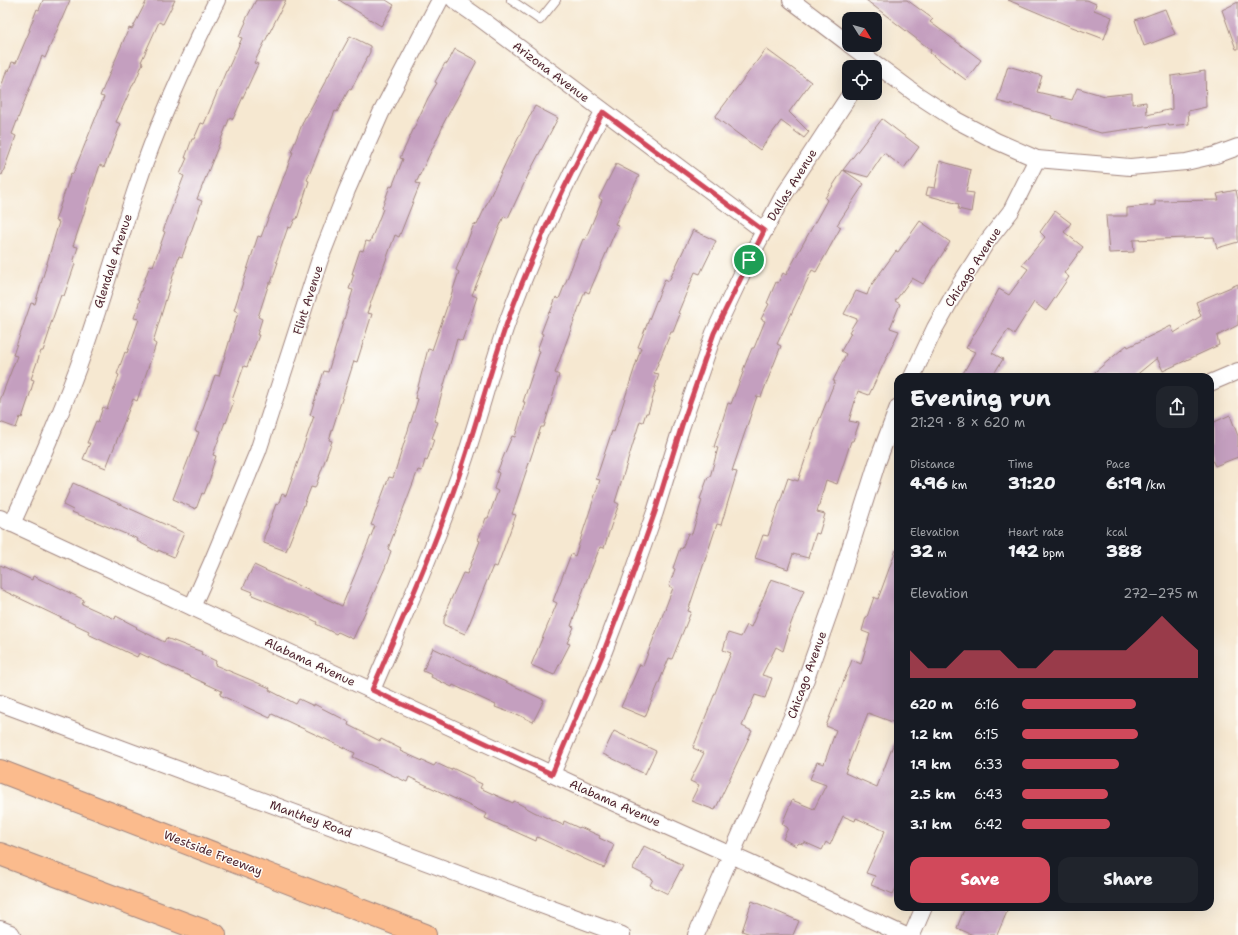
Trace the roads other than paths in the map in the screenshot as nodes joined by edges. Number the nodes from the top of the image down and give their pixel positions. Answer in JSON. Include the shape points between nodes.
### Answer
{"nodes":[{"id":1,"x":216,"y":0,"type":"edge"},
{"id":2,"x":440,"y":0,"type":"edge"},
{"id":3,"x":454,"y":0,"type":"edge"},
{"id":4,"x":511,"y":0,"type":"edge"},
{"id":5,"x":556,"y":0,"type":"edge"},
{"id":6,"x":790,"y":0,"type":"edge"},
{"id":7,"x":842,"y":38,"type":"edge"},
{"id":8,"x":858,"y":52,"type":"edge"},
{"id":9,"x":866,"y":60,"type":"edge"},
{"id":10,"x":882,"y":72,"type":"edge"},
{"id":11,"x":846,"y":100,"type":"edge"},
{"id":12,"x":603,"y":112,"type":"junction"},
{"id":13,"x":1238,"y":147,"type":"edge"},
{"id":14,"x":1037,"y":159,"type":"junction"},
{"id":15,"x":764,"y":231,"type":"junction"},
{"id":16,"x":1238,"y":370,"type":"edge"},
{"id":17,"x":914,"y":373,"type":"edge"},
{"id":18,"x":1214,"y":381,"type":"edge"},
{"id":19,"x":894,"y":418,"type":"edge"},
{"id":20,"x":6,"y":521,"type":"edge"},
{"id":21,"x":192,"y":607,"type":"junction"},
{"id":22,"x":372,"y":690,"type":"junction"},
{"id":23,"x":0,"y":703,"type":"edge"},
{"id":24,"x":0,"y":771,"type":"edge"},
{"id":25,"x":552,"y":774,"type":"junction"},
{"id":26,"x":0,"y":854,"type":"edge"},
{"id":27,"x":731,"y":855,"type":"junction"},
{"id":28,"x":922,"y":911,"type":"edge"},
{"id":29,"x":0,"y":931,"type":"edge"},
{"id":30,"x":10,"y":935,"type":"edge"},
{"id":31,"x":214,"y":935,"type":"edge"},
{"id":32,"x":425,"y":935,"type":"edge"},
{"id":33,"x":622,"y":935,"type":"edge"},
{"id":34,"x":696,"y":935,"type":"edge"},
{"id":35,"x":904,"y":935,"type":"edge"},
{"id":36,"x":912,"y":935,"type":"edge"}],
"edges":[{"from":1,"to":20,"type":"street","name":"Glendale Avenue","via":[[161,122],[137,185],[82,356],[60,415]]},
{"from":2,"to":21,"type":"street","name":"Flint Avenue","via":[[381,113],[347,190],[320,260],[258,452]]},
{"from":3,"to":12,"type":"street","name":"Arizona Avenue"},
{"from":4,"to":5,"type":"lane","via":[[540,20]]},
{"from":6,"to":7,"type":"street"},
{"from":8,"to":9,"type":"street"},
{"from":10,"to":14,"type":"street","via":[[956,120]]},
{"from":11,"to":15,"type":"street","name":"Dallas Avenue","via":[[782,198]]},
{"from":12,"to":15,"type":"street","name":"Arizona Avenue"},
{"from":12,"to":22,"type":"street","via":[[531,260],[508,321],[457,484],[426,566]]},
{"from":13,"to":14,"type":"street","via":[[1186,162],[1130,167]]},
{"from":14,"to":17,"type":"street","name":"Chicago Avenue","via":[[1011,211],[986,243],[934,328]]},
{"from":15,"to":25,"type":"street","name":"Dallas Avenue","via":[[714,333],[628,588]]},
{"from":16,"to":18,"type":"street"},
{"from":19,"to":27,"type":"street","name":"Chicago Avenue","via":[[795,710]]},
{"from":20,"to":21,"type":"street","name":"Alabama Avenue"},
{"from":21,"to":22,"type":"street","name":"Alabama Avenue"},
{"from":22,"to":25,"type":"street","name":"Alabama Avenue"},
{"from":23,"to":33,"type":"street","name":"Manthey Road"},
{"from":24,"to":32,"type":"highway","name":"Westside Freeway"},
{"from":25,"to":27,"type":"street","name":"Alabama Avenue"},
{"from":26,"to":31,"type":"highway"},
{"from":27,"to":34,"type":"street","name":"Chicago Avenue"},
{"from":27,"to":35,"type":"street","name":"Alabama Avenue"},
{"from":28,"to":36,"type":"street"},
{"from":29,"to":30,"type":"street"}]}
